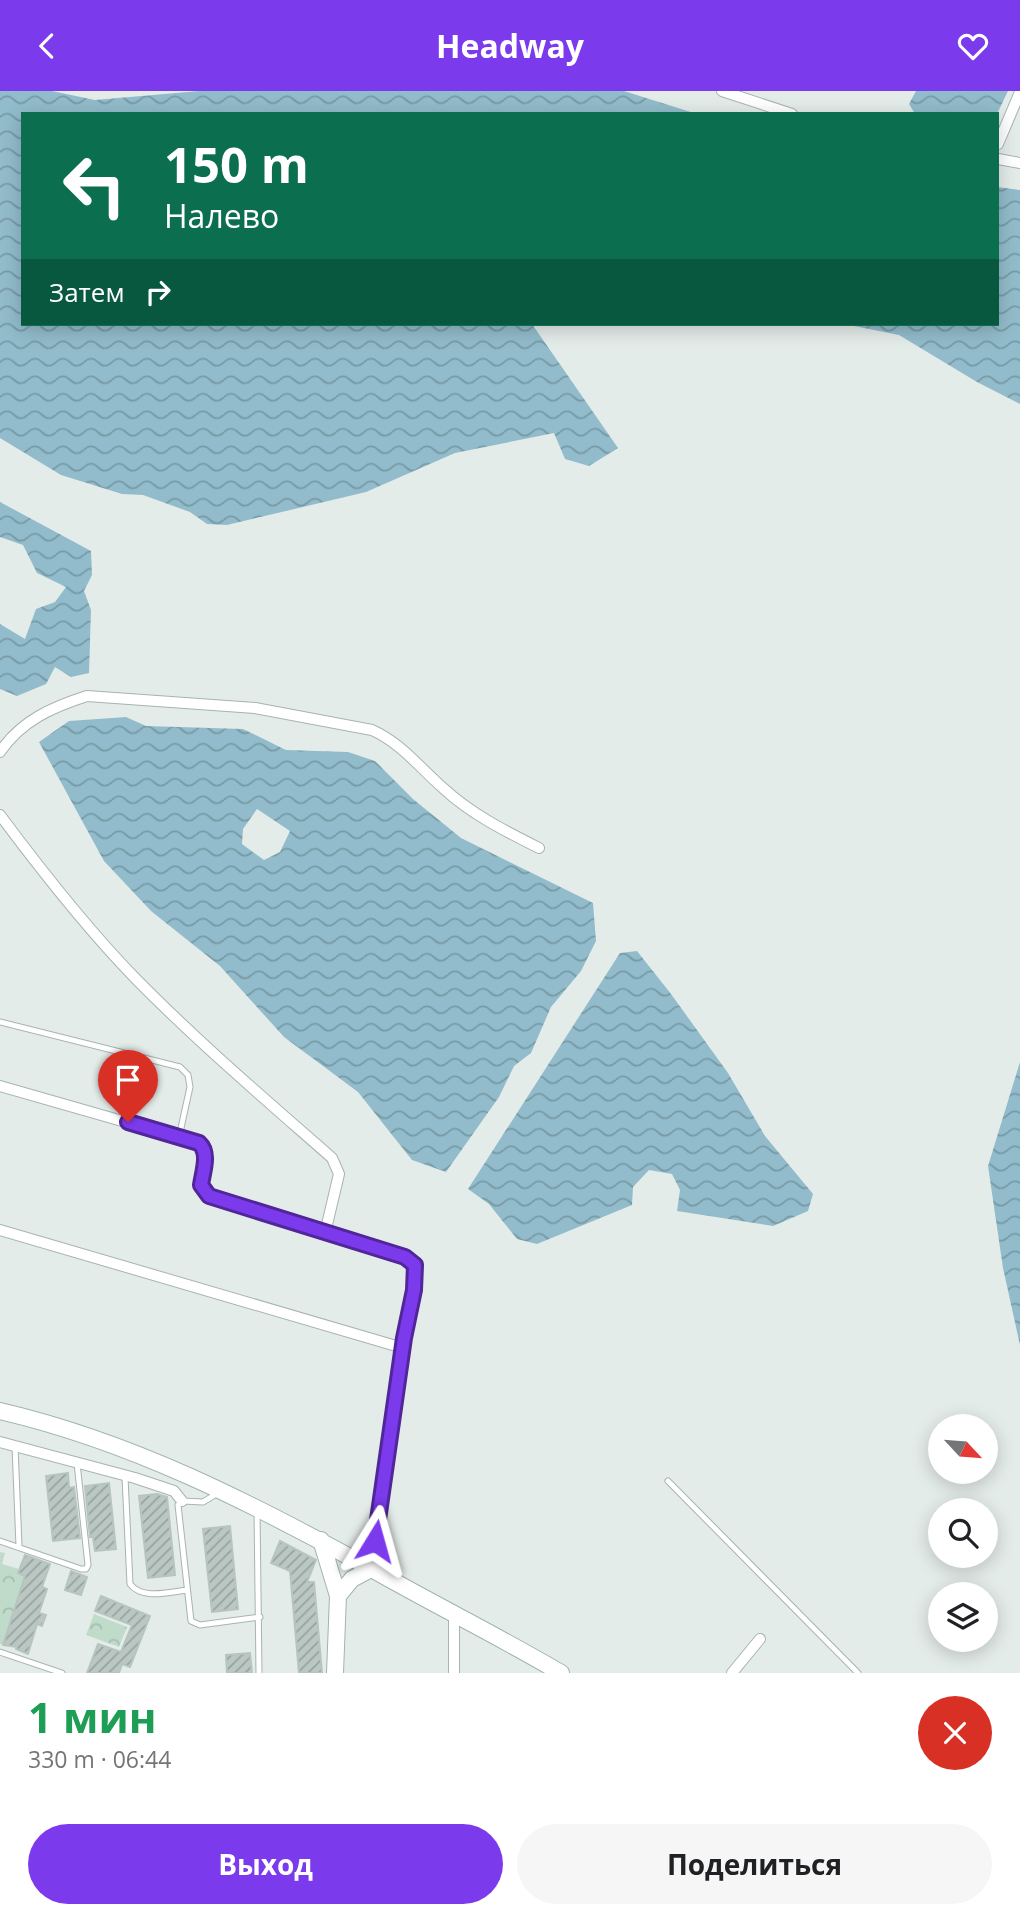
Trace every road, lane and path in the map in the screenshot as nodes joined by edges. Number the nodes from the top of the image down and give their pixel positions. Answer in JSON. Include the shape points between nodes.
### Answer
{"nodes":[{"id":1,"x":722,"y":91,"type":"edge"},
{"id":2,"x":1020,"y":92,"type":"edge"},
{"id":3,"x":786,"y":112,"type":"edge"},
{"id":4,"x":999,"y":142,"type":"edge"},
{"id":5,"x":999,"y":159,"type":"edge"},
{"id":6,"x":1020,"y":163,"type":"edge"},
{"id":7,"x":0,"y":752,"type":"edge"},
{"id":8,"x":0,"y":815,"type":"edge"},
{"id":9,"x":539,"y":848,"type":"dead end"},
{"id":10,"x":0,"y":1021,"type":"edge"},
{"id":11,"x":0,"y":1086,"type":"edge"},
{"id":12,"x":179,"y":1137,"type":"junction"},
{"id":13,"x":0,"y":1230,"type":"edge"},
{"id":14,"x":325,"y":1233,"type":"junction"},
{"id":15,"x":403,"y":1347,"type":"junction"},
{"id":16,"x":0,"y":1411,"type":"edge"},
{"id":17,"x":0,"y":1442,"type":"edge"},
{"id":18,"x":15,"y":1446,"type":"junction"},
{"id":19,"x":77,"y":1463,"type":"junction"},
{"id":20,"x":125,"y":1476,"type":"junction"},
{"id":21,"x":668,"y":1481,"type":"dead end"},
{"id":22,"x":221,"y":1490,"type":"junction"},
{"id":23,"x":182,"y":1501,"type":"junction"},
{"id":24,"x":257,"y":1508,"type":"junction"},
{"id":25,"x":0,"y":1541,"type":"edge"},
{"id":26,"x":321,"y":1541,"type":"junction"},
{"id":27,"x":19,"y":1546,"type":"junction"},
{"id":28,"x":371,"y":1569,"type":"junction"},
{"id":29,"x":187,"y":1590,"type":"junction"},
{"id":30,"x":338,"y":1596,"type":"junction"},
{"id":31,"x":454,"y":1613,"type":"junction"},
{"id":32,"x":260,"y":1617,"type":"junction"},
{"id":33,"x":760,"y":1639,"type":"dead end"},
{"id":34,"x":0,"y":1652,"type":"edge"},
{"id":35,"x":544,"y":1667,"type":"edge"},
{"id":36,"x":62,"y":1673,"type":"edge"},
{"id":37,"x":259,"y":1673,"type":"edge"},
{"id":38,"x":335,"y":1673,"type":"edge"},
{"id":39,"x":454,"y":1673,"type":"edge"},
{"id":40,"x":561,"y":1673,"type":"edge"},
{"id":41,"x":732,"y":1673,"type":"edge"},
{"id":42,"x":858,"y":1673,"type":"edge"}],
"edges":[{"from":1,"to":3,"type":"street"},
{"from":2,"to":4,"type":"street"},
{"from":5,"to":6,"type":"street"},
{"from":7,"to":9,"type":"street","via":[[10,737],[35,717],[87,696],[255,708],[388,737],[470,810]]},
{"from":8,"to":14,"type":"street","via":[[135,978],[332,1159],[339,1174]]},
{"from":10,"to":12,"type":"lane","via":[[180,1067],[188,1075],[190,1087]]},
{"from":11,"to":12,"type":"street"},
{"from":12,"to":14,"type":"street","via":[[199,1143],[206,1151],[201,1185],[209,1196]]},
{"from":13,"to":15,"type":"street"},
{"from":14,"to":15,"type":"street","via":[[405,1257],[415,1265]]},
{"from":15,"to":28,"type":"street"},
{"from":16,"to":22,"type":"main road","via":[[126,1448]]},
{"from":17,"to":18,"type":"street"},
{"from":18,"to":19,"type":"street"},
{"from":18,"to":27,"type":"lane"},
{"from":19,"to":20,"type":"street"},
{"from":19,"to":27,"type":"lane","via":[[88,1565],[81,1569]]},
{"from":20,"to":23,"type":"street","via":[[174,1492]]},
{"from":20,"to":29,"type":"lane","via":[[130,1584],[145,1594]]},
{"from":21,"to":42,"type":"lane"},
{"from":22,"to":23,"type":"lane","via":[[209,1500]]},
{"from":22,"to":24,"type":"main road"},
{"from":23,"to":29,"type":"lane","via":[[178,1505]]},
{"from":24,"to":26,"type":"main road"},
{"from":24,"to":32,"type":"lane"},
{"from":25,"to":27,"type":"lane"},
{"from":26,"to":28,"type":"main road"},
{"from":26,"to":30,"type":"main road"},
{"from":28,"to":30,"type":"main road","via":[[352,1579]]},
{"from":28,"to":31,"type":"main road"},
{"from":29,"to":32,"type":"lane","via":[[195,1624]]},
{"from":30,"to":38,"type":"main road"},
{"from":31,"to":35,"type":"main road"},
{"from":31,"to":39,"type":"street"},
{"from":32,"to":37,"type":"lane"},
{"from":33,"to":41,"type":"street"},
{"from":34,"to":36,"type":"lane"},
{"from":35,"to":40,"type":"main road"}]}
